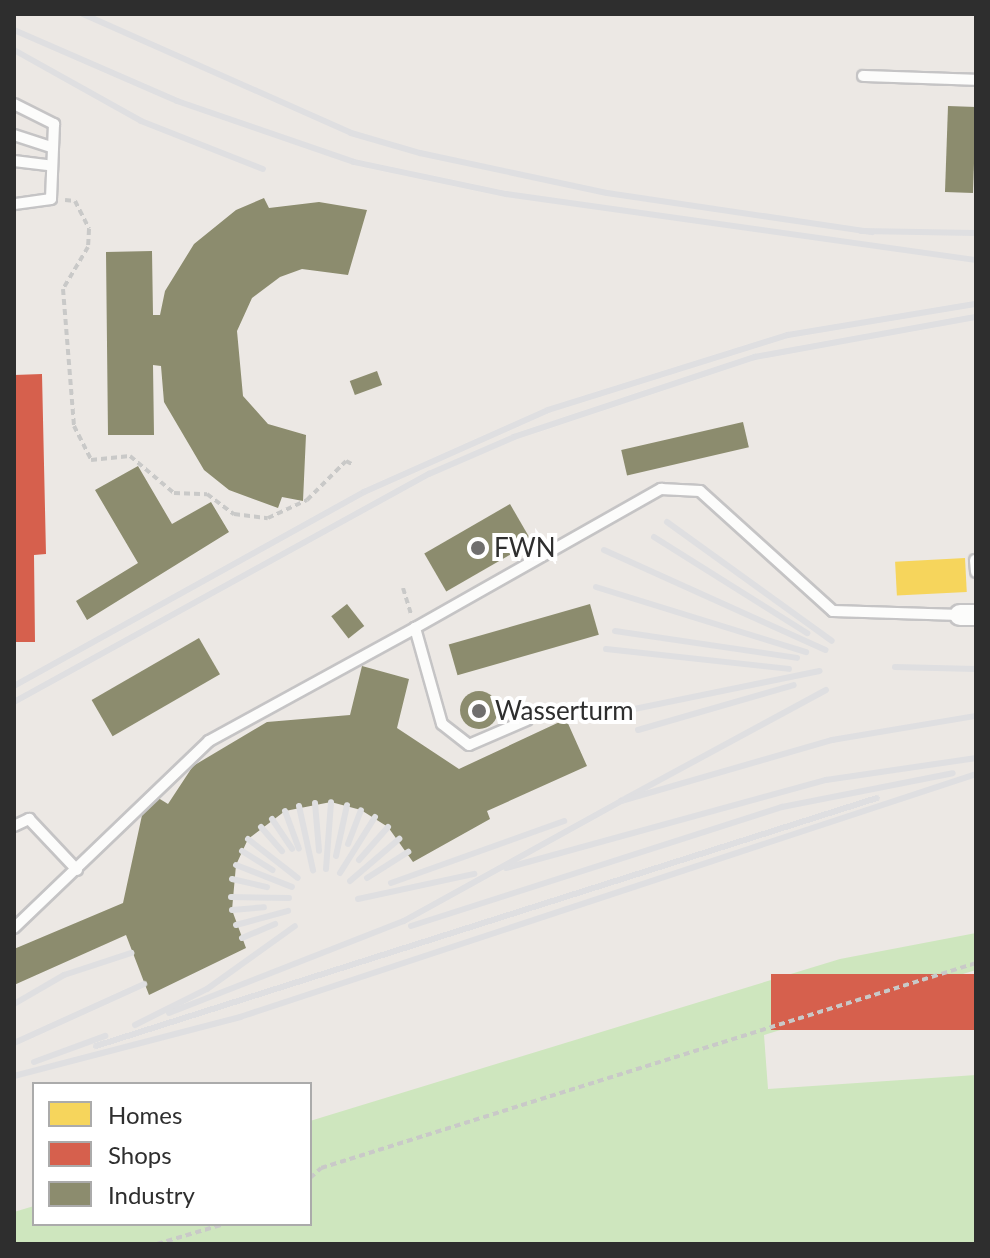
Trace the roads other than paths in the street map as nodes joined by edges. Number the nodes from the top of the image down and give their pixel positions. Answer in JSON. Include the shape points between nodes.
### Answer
{"nodes":[{"id":1,"x":863,"y":76,"type":"dead end"},
{"id":2,"x":976,"y":80,"type":"edge"},
{"id":3,"x":14,"y":104,"type":"edge"},
{"id":4,"x":14,"y":135,"type":"edge"},
{"id":5,"x":50,"y":147,"type":"junction"},
{"id":6,"x":14,"y":161,"type":"edge"},
{"id":7,"x":48,"y":165,"type":"junction"},
{"id":8,"x":14,"y":204,"type":"edge"},
{"id":9,"x":975,"y":560,"type":"edge"},
{"id":10,"x":976,"y":572,"type":"edge"},
{"id":11,"x":968,"y":615,"type":"edge"},
{"id":12,"x":415,"y":628,"type":"junction"},
{"id":13,"x":527,"y":720,"type":"dead end"},
{"id":14,"x":14,"y":826,"type":"edge"},
{"id":15,"x":77,"y":870,"type":"junction"},
{"id":16,"x":14,"y":928,"type":"edge"}],
"edges":[{"from":1,"to":2,"type":"lane"},
{"from":3,"to":5,"type":"lane","via":[[54,124]]},
{"from":4,"to":5,"type":"lane"},
{"from":5,"to":7,"type":"lane"},
{"from":6,"to":7,"type":"lane"},
{"from":7,"to":8,"type":"lane","via":[[51,199]]},
{"from":9,"to":10,"type":"lane"},
{"from":11,"to":12,"type":"lane","via":[[833,611],[700,491],[661,489]]},
{"from":12,"to":13,"type":"lane","via":[[442,724],[469,745]]},
{"from":12,"to":15,"type":"lane","via":[[209,741]]},
{"from":14,"to":15,"type":"lane","via":[[29,819]]},
{"from":15,"to":16,"type":"lane"}]}
